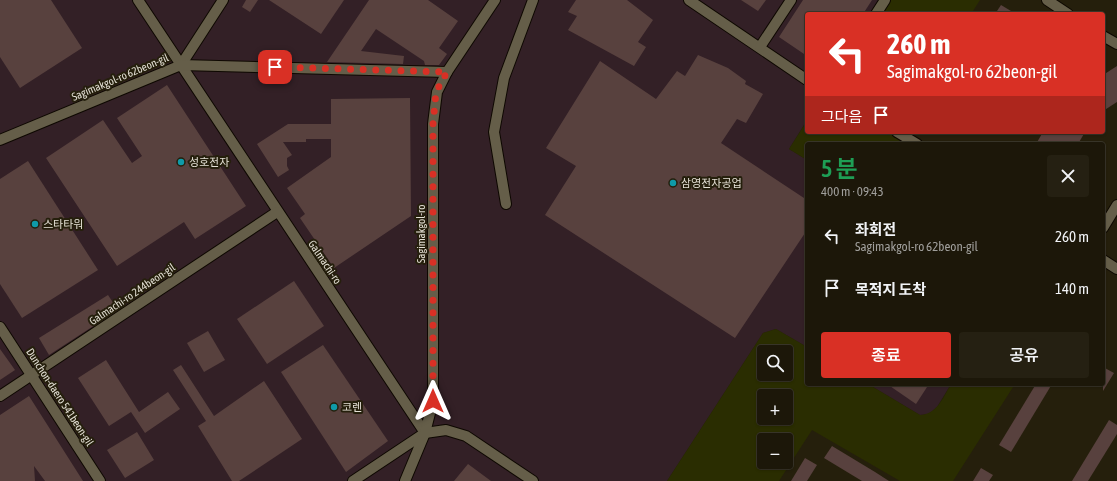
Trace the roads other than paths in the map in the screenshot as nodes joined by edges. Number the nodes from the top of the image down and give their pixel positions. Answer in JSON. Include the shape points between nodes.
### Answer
{"nodes":[{"id":1,"x":138,"y":0,"type":"edge"},
{"id":2,"x":223,"y":0,"type":"edge"},
{"id":3,"x":495,"y":0,"type":"edge"},
{"id":4,"x":533,"y":0,"type":"edge"},
{"id":5,"x":689,"y":0,"type":"edge"},
{"id":6,"x":791,"y":0,"type":"edge"},
{"id":7,"x":885,"y":0,"type":"edge"},
{"id":8,"x":1047,"y":0,"type":"edge"},
{"id":9,"x":877,"y":12,"type":"edge"},
{"id":10,"x":1065,"y":12,"type":"edge"},
{"id":11,"x":1105,"y":37,"type":"edge"},
{"id":12,"x":1117,"y":44,"type":"edge"},
{"id":13,"x":760,"y":48,"type":"junction"},
{"id":14,"x":181,"y":65,"type":"junction"},
{"id":15,"x":447,"y":72,"type":"junction"},
{"id":16,"x":805,"y":79,"type":"edge"},
{"id":17,"x":900,"y":134,"type":"edge"},
{"id":18,"x":0,"y":140,"type":"edge"},
{"id":19,"x":914,"y":142,"type":"edge"},
{"id":20,"x":506,"y":204,"type":"dead end"},
{"id":21,"x":1117,"y":205,"type":"edge"},
{"id":22,"x":278,"y":212,"type":"junction"},
{"id":23,"x":1105,"y":225,"type":"edge"},
{"id":24,"x":1105,"y":261,"type":"edge"},
{"id":25,"x":1117,"y":269,"type":"edge"},
{"id":26,"x":0,"y":327,"type":"edge"},
{"id":27,"x":32,"y":375,"type":"junction"},
{"id":28,"x":0,"y":396,"type":"edge"},
{"id":29,"x":425,"y":433,"type":"junction"},
{"id":30,"x":100,"y":481,"type":"edge"},
{"id":31,"x":353,"y":481,"type":"edge"},
{"id":32,"x":405,"y":481,"type":"edge"},
{"id":33,"x":533,"y":481,"type":"edge"}],
"edges":[{"from":1,"to":14,"type":"street","name":"Galmachi-ro"},
{"from":2,"to":14,"type":"street"},
{"from":3,"to":15,"type":"street","name":"Sagimakgol-ro"},
{"from":4,"to":20,"type":"street","via":[[504,78],[494,132]]},
{"from":5,"to":13,"type":"street"},
{"from":6,"to":13,"type":"street"},
{"from":7,"to":9,"type":"street"},
{"from":8,"to":10,"type":"street"},
{"from":11,"to":12,"type":"street"},
{"from":13,"to":16,"type":"street"},
{"from":14,"to":15,"type":"street","name":"Sagimakgol-ro 62beon-gil"},
{"from":14,"to":18,"type":"street","name":"Sagimakgol-ro 62beon-gil"},
{"from":14,"to":22,"type":"street","name":"Galmachi-ro"},
{"from":15,"to":29,"type":"street","name":"Sagimakgol-ro","via":[[436,92],[433,124],[433,401]]},
{"from":17,"to":19,"type":"street"},
{"from":21,"to":23,"type":"street"},
{"from":22,"to":27,"type":"street","name":"Galmachi-ro 244beon-gil"},
{"from":22,"to":29,"type":"street","name":"Galmachi-ro"},
{"from":24,"to":25,"type":"street"},
{"from":26,"to":27,"type":"street","name":"Dunchon-daero 541beon-gil"},
{"from":27,"to":28,"type":"street","name":"Galmachi-ro 244beon-gil"},
{"from":27,"to":30,"type":"street","name":"Dunchon-daero 541beon-gil"},
{"from":29,"to":31,"type":"street"},
{"from":29,"to":32,"type":"street","name":"Sagimakgol-ro"},
{"from":29,"to":33,"type":"street","via":[[446,430],[466,436]]}]}
